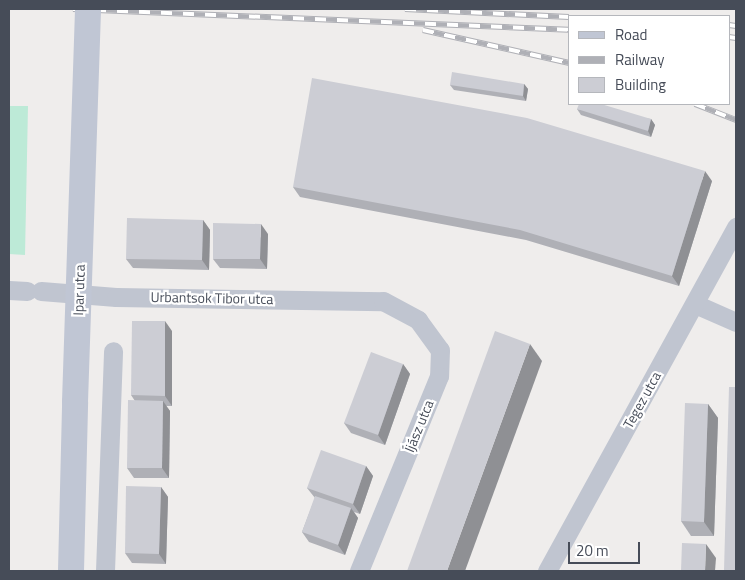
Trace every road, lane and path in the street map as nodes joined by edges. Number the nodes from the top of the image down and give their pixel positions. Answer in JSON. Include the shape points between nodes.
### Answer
{"nodes":[{"id":1,"x":88,"y":9,"type":"edge"},
{"id":2,"x":736,"y":227,"type":"edge"},
{"id":3,"x":26,"y":291,"type":"edge"},
{"id":4,"x":383,"y":301,"type":"joint"},
{"id":5,"x":695,"y":304,"type":"junction"},
{"id":6,"x":736,"y":322,"type":"edge"},
{"id":7,"x":113,"y":351,"type":"dead end"},
{"id":8,"x":71,"y":571,"type":"edge"},
{"id":9,"x":105,"y":571,"type":"edge"},
{"id":10,"x":359,"y":571,"type":"edge"},
{"id":11,"x":547,"y":571,"type":"edge"}],
"edges":[{"from":1,"to":8,"type":"street","name":"Ipar utca","bridge":true},
{"from":2,"to":5,"type":"street","name":"Tegez utca"},
{"from":3,"to":4,"type":"street","name":"Urbantsok Tibor utca","via":[[116,297]]},
{"from":4,"to":10,"type":"street","name":"Íjász utca","via":[[418,320],[431,335],[440,350],[439,376]]},
{"from":5,"to":6,"type":"street"},
{"from":5,"to":11,"type":"street","name":"Tegez utca"},
{"from":7,"to":9,"type":"street"}]}
